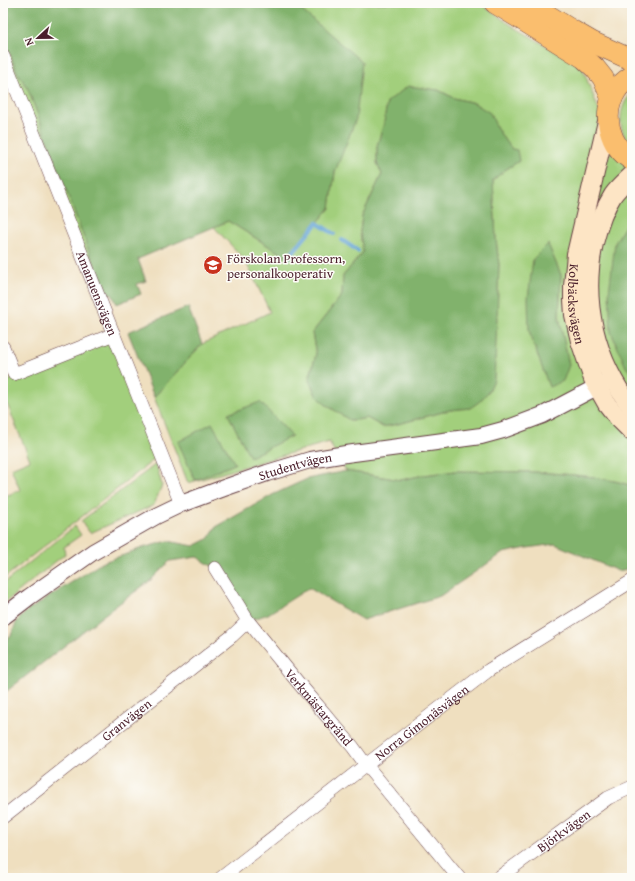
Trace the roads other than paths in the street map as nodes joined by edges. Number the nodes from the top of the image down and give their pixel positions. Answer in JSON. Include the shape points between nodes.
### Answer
{"nodes":[{"id":1,"x":495,"y":3,"type":"edge"},
{"id":2,"x":528,"y":3,"type":"edge"},
{"id":3,"x":3,"y":56,"type":"edge"},
{"id":4,"x":632,"y":60,"type":"edge"},
{"id":5,"x":632,"y":76,"type":"edge"},
{"id":6,"x":8,"y":80,"type":"edge"},
{"id":7,"x":610,"y":107,"type":"junction"},
{"id":8,"x":632,"y":160,"type":"edge"},
{"id":9,"x":632,"y":175,"type":"edge"},
{"id":10,"x":114,"y":334,"type":"junction"},
{"id":11,"x":3,"y":348,"type":"edge"},
{"id":12,"x":8,"y":376,"type":"edge"},
{"id":13,"x":605,"y":383,"type":"junction"},
{"id":14,"x":632,"y":408,"type":"edge"},
{"id":15,"x":632,"y":432,"type":"edge"},
{"id":16,"x":181,"y":504,"type":"junction"},
{"id":17,"x":215,"y":568,"type":"dead end"},
{"id":18,"x":632,"y":581,"type":"edge"},
{"id":19,"x":3,"y":617,"type":"edge"},
{"id":20,"x":248,"y":621,"type":"junction"},
{"id":21,"x":366,"y":765,"type":"junction"},
{"id":22,"x":632,"y":787,"type":"edge"},
{"id":23,"x":3,"y":817,"type":"edge"},
{"id":24,"x":221,"y":878,"type":"edge"},
{"id":25,"x":459,"y":878,"type":"edge"},
{"id":26,"x":498,"y":878,"type":"edge"}],
"edges":[{"from":1,"to":7,"type":"highway","via":[[596,68],[604,78]]},
{"from":2,"to":4,"type":"highway","via":[[592,42]]},
{"from":3,"to":6,"type":"street","name":"Amanuensvägen"},
{"from":5,"to":7,"type":"highway","via":[[615,92]]},
{"from":6,"to":10,"type":"street","name":"Amanuensvägen"},
{"from":7,"to":8,"type":"highway","via":[[608,124],[611,136],[620,151]]},
{"from":7,"to":13,"type":"main road","name":"Kolbäcksvägen","via":[[576,254],[572,286],[574,315],[580,341],[590,370]]},
{"from":9,"to":13,"type":"main road","name":"Kolbäcksvägen","via":[[613,195],[603,214],[590,265],[590,301]]},
{"from":10,"to":12,"type":"street"},
{"from":10,"to":16,"type":"street","name":"Amanuensvägen"},
{"from":11,"to":12,"type":"street"},
{"from":13,"to":14,"type":"main road","name":"Kolbäcksvägen","via":[[624,397]]},
{"from":13,"to":15,"type":"main road","name":"Kolbäcksvägen","via":[[607,404]]},
{"from":13,"to":16,"type":"street","name":"Studentvägen","via":[[543,415],[503,430],[481,436],[310,460]]},
{"from":16,"to":19,"type":"street","name":"Studentvägen","via":[[93,552]]},
{"from":17,"to":20,"type":"street","name":"Verkmästargränd"},
{"from":18,"to":21,"type":"street","name":"Norra Gimonäsvägen","via":[[489,670]]},
{"from":20,"to":21,"type":"street","name":"Verkmästargränd"},
{"from":20,"to":23,"type":"street","name":"Granvägen"},
{"from":21,"to":24,"type":"street","name":"Norra Gimonäsvägen"},
{"from":21,"to":25,"type":"street","name":"Verkmästargränd"},
{"from":22,"to":26,"type":"street","name":"Björkvägen","via":[[608,798]]}]}
